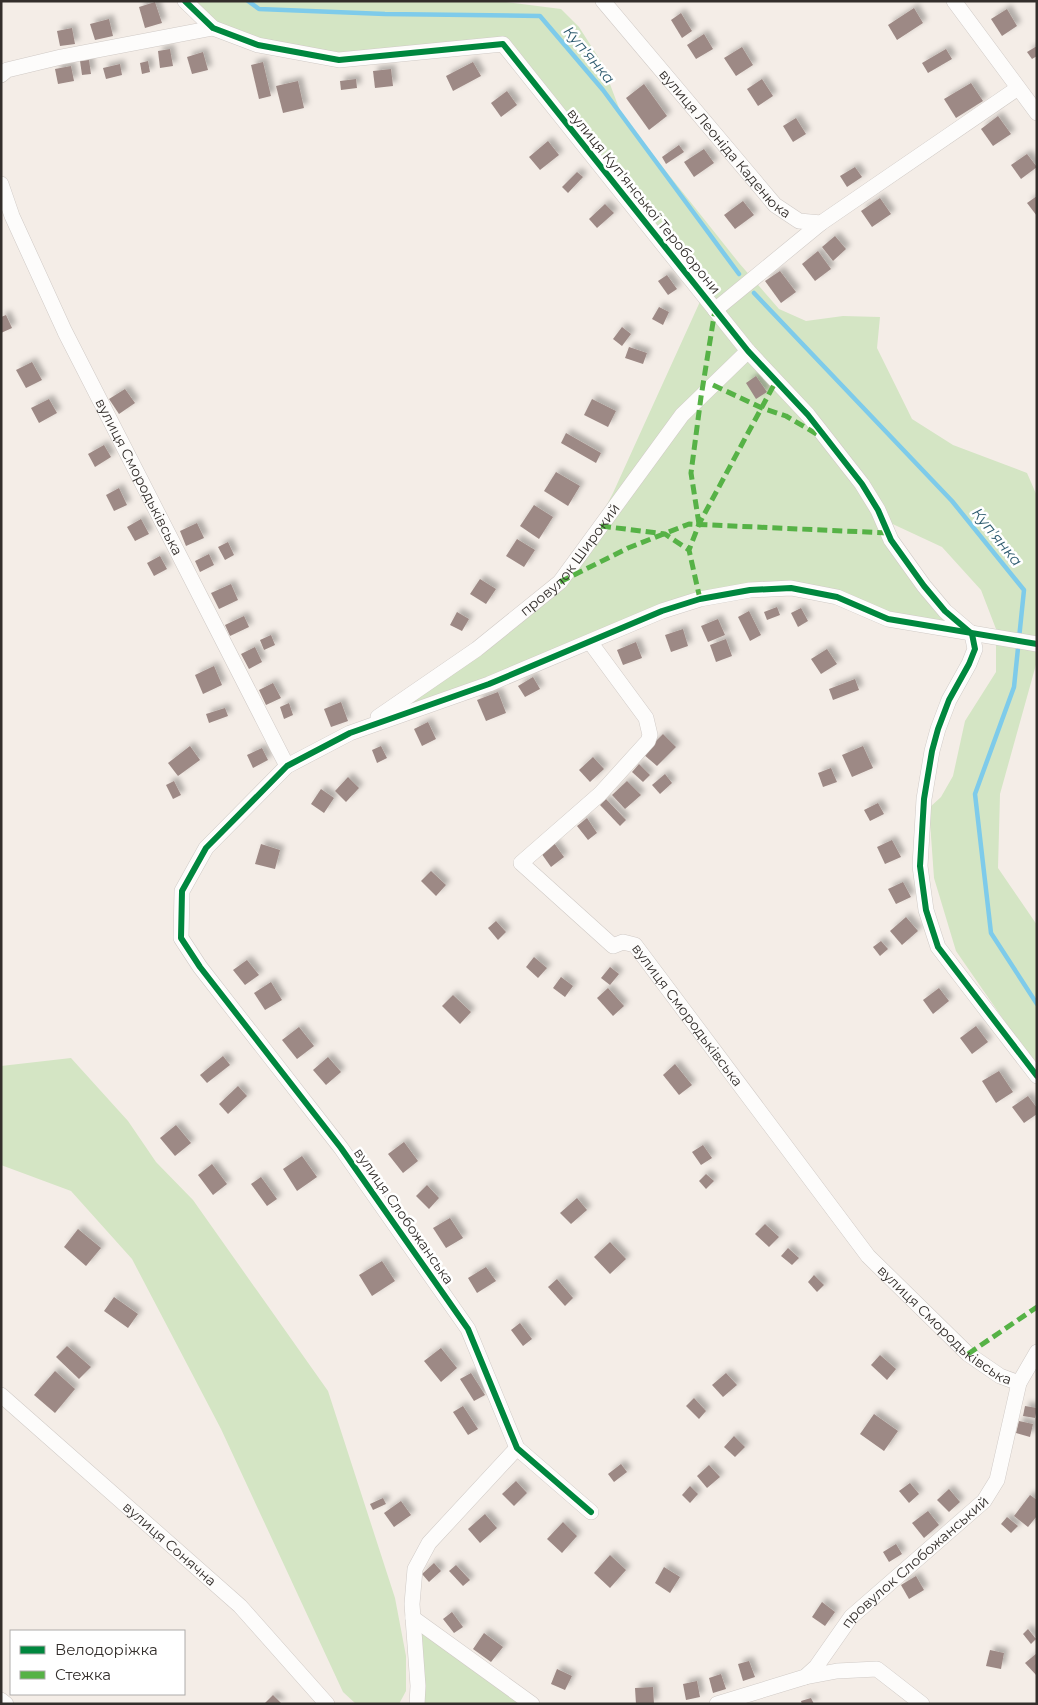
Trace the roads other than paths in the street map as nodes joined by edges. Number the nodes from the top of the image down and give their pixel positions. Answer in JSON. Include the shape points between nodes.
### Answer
{"nodes":[{"id":1,"x":185,"y":1,"type":"edge"},
{"id":2,"x":603,"y":1,"type":"edge"},
{"id":3,"x":954,"y":1,"type":"edge"},
{"id":4,"x":213,"y":28,"type":"junction"},
{"id":5,"x":1,"y":75,"type":"edge"},
{"id":6,"x":1018,"y":88,"type":"junction"},
{"id":7,"x":1037,"y":113,"type":"edge"},
{"id":8,"x":1,"y":184,"type":"edge"},
{"id":9,"x":821,"y":223,"type":"junction"},
{"id":10,"x":715,"y":310,"type":"junction"},
{"id":11,"x":748,"y":351,"type":"junction"},
{"id":12,"x":972,"y":634,"type":"junction"},
{"id":13,"x":590,"y":642,"type":"junction"},
{"id":14,"x":1033,"y":644,"type":"edge"},
{"id":15,"x":358,"y":731,"type":"junction"},
{"id":16,"x":287,"y":766,"type":"junction"},
{"id":17,"x":1037,"y":1076,"type":"edge"},
{"id":18,"x":1037,"y":1352,"type":"edge"},
{"id":19,"x":1019,"y":1383,"type":"junction"},
{"id":20,"x":1,"y":1395,"type":"edge"},
{"id":21,"x":517,"y":1448,"type":"junction"},
{"id":22,"x":591,"y":1512,"type":"dead end"},
{"id":23,"x":413,"y":1618,"type":"junction"},
{"id":24,"x":805,"y":1677,"type":"junction"},
{"id":25,"x":1,"y":1700,"type":"edge"},
{"id":26,"x":6,"y":1704,"type":"edge"},
{"id":27,"x":327,"y":1704,"type":"edge"},
{"id":28,"x":417,"y":1704,"type":"edge"},
{"id":29,"x":532,"y":1704,"type":"edge"},
{"id":30,"x":717,"y":1704,"type":"edge"},
{"id":31,"x":922,"y":1704,"type":"edge"}],
"edges":[{"from":1,"to":4,"type":"street","name":"вулиця Куп'янської Тероборони"},
{"from":2,"to":9,"type":"street","name":"вулиця Леоніда Каденюка","via":[[775,205],[799,221]]},
{"from":3,"to":6,"type":"street"},
{"from":4,"to":5,"type":"street","via":[[61,57],[7,70]]},
{"from":4,"to":10,"type":"street","name":"вулиця Куп'янської Тероборони","via":[[258,45],[339,60],[503,44]]},
{"from":6,"to":7,"type":"street"},
{"from":6,"to":9,"type":"street"},
{"from":8,"to":16,"type":"street","name":"вулиця Смородьківська","via":[[12,216],[65,332]]},
{"from":9,"to":10,"type":"street"},
{"from":10,"to":11,"type":"street","name":"вулиця Куп'янської Тероборони"},
{"from":11,"to":12,"type":"street","name":"вулиця Куп'янської Тероборони","via":[[808,415],[862,484],[891,540],[924,586],[945,611]]},
{"from":11,"to":15,"type":"street","name":"провулок Широкий","via":[[682,415],[560,582],[477,649]]},
{"from":12,"to":13,"type":"street","via":[[888,619],[837,597],[791,588],[750,590],[700,599],[662,611]]},
{"from":12,"to":14,"type":"street"},
{"from":12,"to":17,"type":"street","via":[[975,649],[949,700],[932,751],[924,799],[920,866],[926,910],[938,947]]},
{"from":13,"to":15,"type":"street","via":[[489,684]]},
{"from":13,"to":19,"type":"street","name":"вулиця Смородьківська","via":[[646,718],[650,735],[600,794],[521,863],[613,946],[622,942],[635,945],[868,1256],[968,1354],[1000,1376]]},
{"from":15,"to":16,"type":"street"},
{"from":16,"to":21,"type":"street","name":"вулиця Слобожанська","via":[[206,848],[182,891],[181,938],[341,1148],[468,1329]]},
{"from":18,"to":19,"type":"street","name":"провулок Слобожанський"},
{"from":19,"to":24,"type":"street","name":"провулок Слобожанський","via":[[997,1480],[984,1501],[851,1617],[816,1667]]},
{"from":20,"to":27,"type":"street","name":"вулиця Сонячна","via":[[240,1606]]},
{"from":21,"to":22,"type":"street","name":"вулиця Слобожанська"},
{"from":21,"to":23,"type":"street","via":[[429,1543],[415,1569]]},
{"from":23,"to":28,"type":"street"},
{"from":23,"to":29,"type":"street"},
{"from":24,"to":30,"type":"street"},
{"from":24,"to":31,"type":"street","via":[[877,1669]]},
{"from":25,"to":26,"type":"street"}]}
